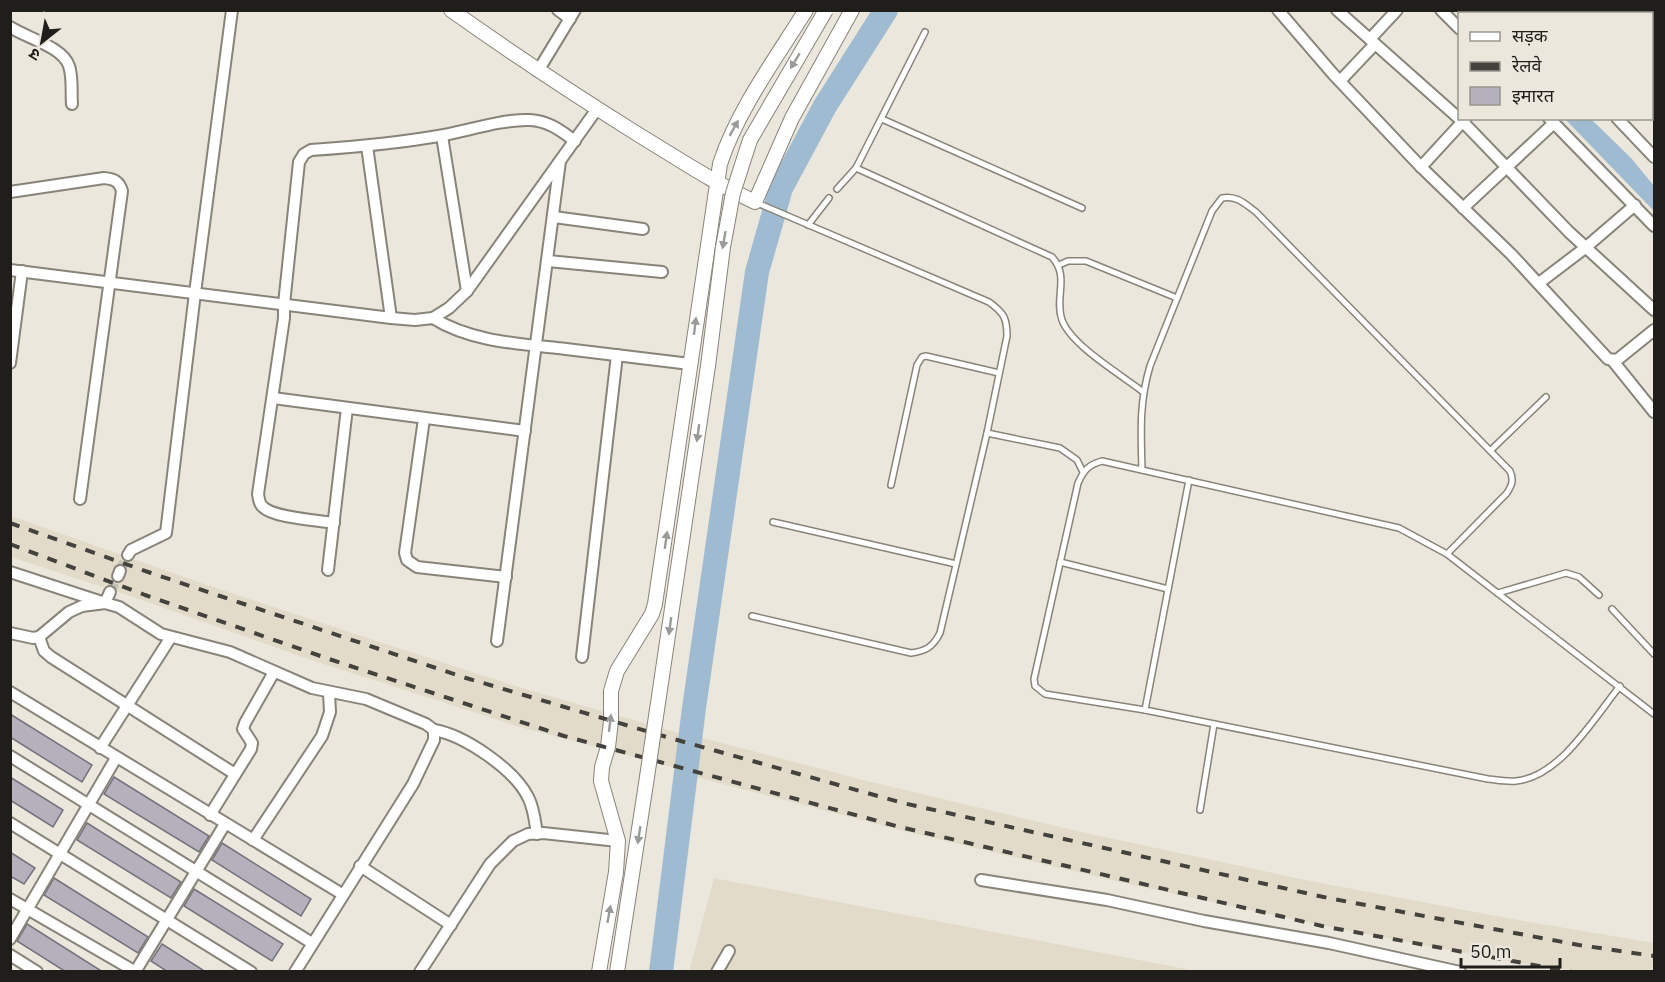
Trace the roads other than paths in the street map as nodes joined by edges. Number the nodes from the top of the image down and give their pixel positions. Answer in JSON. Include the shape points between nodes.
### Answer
{"nodes":[{"id":1,"x":232,"y":10,"type":"edge"},
{"id":2,"x":451,"y":10,"type":"edge"},
{"id":3,"x":558,"y":10,"type":"edge"},
{"id":4,"x":806,"y":10,"type":"edge"},
{"id":5,"x":826,"y":10,"type":"edge"},
{"id":6,"x":852,"y":10,"type":"edge"},
{"id":7,"x":1278,"y":10,"type":"edge"},
{"id":8,"x":1337,"y":10,"type":"edge"},
{"id":9,"x":1397,"y":10,"type":"edge"},
{"id":10,"x":1441,"y":10,"type":"edge"},
{"id":11,"x":572,"y":15,"type":"edge"},
{"id":12,"x":10,"y":27,"type":"edge"},
{"id":13,"x":1458,"y":27,"type":"edge"},
{"id":14,"x":925,"y":32,"type":"dead end"},
{"id":15,"x":1372,"y":41,"type":"junction"},
{"id":16,"x":538,"y":71,"type":"junction"},
{"id":17,"x":1341,"y":81,"type":"junction"},
{"id":18,"x":72,"y":104,"type":"dead end"},
{"id":19,"x":597,"y":109,"type":"junction"},
{"id":20,"x":1458,"y":115,"type":"edge"},
{"id":21,"x":882,"y":119,"type":"junction"},
{"id":22,"x":1464,"y":120,"type":"edge"},
{"id":23,"x":1619,"y":120,"type":"edge"},
{"id":24,"x":1552,"y":121,"type":"edge"},
{"id":25,"x":442,"y":136,"type":"junction"},
{"id":26,"x":575,"y":141,"type":"junction"},
{"id":27,"x":367,"y":146,"type":"junction"},
{"id":28,"x":1654,"y":157,"type":"edge"},
{"id":29,"x":560,"y":161,"type":"junction"},
{"id":30,"x":1421,"y":167,"type":"junction"},
{"id":31,"x":1507,"y":167,"type":"junction"},
{"id":32,"x":856,"y":168,"type":"junction"},
{"id":33,"x":717,"y":183,"type":"junction"},
{"id":34,"x":837,"y":189,"type":"dead end"},
{"id":35,"x":10,"y":192,"type":"edge"},
{"id":36,"x":829,"y":198,"type":"dead end"},
{"id":37,"x":760,"y":204,"type":"junction"},
{"id":38,"x":1635,"y":205,"type":"junction"},
{"id":39,"x":1082,"y":208,"type":"dead end"},
{"id":40,"x":1463,"y":208,"type":"junction"},
{"id":41,"x":554,"y":217,"type":"junction"},
{"id":42,"x":808,"y":225,"type":"junction"},
{"id":43,"x":1654,"y":226,"type":"edge"},
{"id":44,"x":643,"y":229,"type":"dead end"},
{"id":45,"x":1586,"y":248,"type":"junction"},
{"id":46,"x":548,"y":261,"type":"junction"},
{"id":47,"x":1059,"y":265,"type":"junction"},
{"id":48,"x":10,"y":270,"type":"edge"},
{"id":49,"x":22,"y":271,"type":"junction"},
{"id":50,"x":662,"y":272,"type":"dead end"},
{"id":51,"x":110,"y":283,"type":"junction"},
{"id":52,"x":1539,"y":283,"type":"junction"},
{"id":53,"x":467,"y":291,"type":"junction"},
{"id":54,"x":195,"y":293,"type":"junction"},
{"id":55,"x":1177,"y":298,"type":"junction"},
{"id":56,"x":284,"y":304,"type":"junction"},
{"id":57,"x":1654,"y":310,"type":"edge"},
{"id":58,"x":391,"y":318,"type":"junction"},
{"id":59,"x":433,"y":318,"type":"junction"},
{"id":60,"x":1654,"y":330,"type":"edge"},
{"id":61,"x":535,"y":345,"type":"junction"},
{"id":62,"x":617,"y":355,"type":"junction"},
{"id":63,"x":1613,"y":361,"type":"junction"},
{"id":64,"x":10,"y":363,"type":"edge"},
{"id":65,"x":690,"y":364,"type":"junction"},
{"id":66,"x":999,"y":373,"type":"junction"},
{"id":67,"x":1142,"y":391,"type":"junction"},
{"id":68,"x":273,"y":398,"type":"junction"},
{"id":69,"x":1546,"y":398,"type":"dead end"},
{"id":70,"x":347,"y":408,"type":"junction"},
{"id":71,"x":1654,"y":412,"type":"edge"},
{"id":72,"x":424,"y":419,"type":"junction"},
{"id":73,"x":525,"y":431,"type":"junction"},
{"id":74,"x":987,"y":433,"type":"junction"},
{"id":75,"x":1491,"y":450,"type":"junction"},
{"id":76,"x":1142,"y":470,"type":"junction"},
{"id":77,"x":1083,"y":472,"type":"junction"},
{"id":78,"x":1189,"y":480,"type":"junction"},
{"id":79,"x":891,"y":485,"type":"dead end"},
{"id":80,"x":80,"y":499,"type":"dead end"},
{"id":81,"x":773,"y":522,"type":"dead end"},
{"id":82,"x":333,"y":523,"type":"junction"},
{"id":83,"x":1447,"y":554,"type":"junction"},
{"id":84,"x":128,"y":555,"type":"tunnel mouth"},
{"id":85,"x":1060,"y":562,"type":"junction"},
{"id":86,"x":956,"y":564,"type":"junction"},
{"id":87,"x":328,"y":570,"type":"dead end"},
{"id":88,"x":10,"y":572,"type":"edge"},
{"id":89,"x":506,"y":577,"type":"junction"},
{"id":90,"x":1168,"y":589,"type":"junction"},
{"id":91,"x":110,"y":592,"type":"tunnel mouth"},
{"id":92,"x":1498,"y":593,"type":"junction"},
{"id":93,"x":1599,"y":595,"type":"dead end"},
{"id":94,"x":105,"y":603,"type":"junction"},
{"id":95,"x":1612,"y":609,"type":"dead end"},
{"id":96,"x":752,"y":616,"type":"dead end"},
{"id":97,"x":10,"y":633,"type":"edge"},
{"id":98,"x":39,"y":637,"type":"junction"},
{"id":99,"x":171,"y":637,"type":"junction"},
{"id":100,"x":497,"y":640,"type":"dead end"},
{"id":101,"x":1654,"y":654,"type":"edge"},
{"id":102,"x":582,"y":657,"type":"dead end"},
{"id":103,"x":274,"y":672,"type":"junction"},
{"id":104,"x":1620,"y":686,"type":"junction"},
{"id":105,"x":10,"y":692,"type":"edge"},
{"id":106,"x":329,"y":693,"type":"junction"},
{"id":107,"x":127,"y":707,"type":"junction"},
{"id":108,"x":1145,"y":710,"type":"junction"},
{"id":109,"x":1654,"y":714,"type":"edge"},
{"id":110,"x":1214,"y":724,"type":"junction"},
{"id":111,"x":434,"y":730,"type":"junction"},
{"id":112,"x":100,"y":748,"type":"junction"},
{"id":113,"x":10,"y":756,"type":"edge"},
{"id":114,"x":116,"y":758,"type":"junction"},
{"id":115,"x":236,"y":774,"type":"junction"},
{"id":116,"x":88,"y":805,"type":"junction"},
{"id":117,"x":1200,"y":810,"type":"dead end"},
{"id":118,"x":210,"y":815,"type":"junction"},
{"id":119,"x":10,"y":823,"type":"edge"},
{"id":120,"x":225,"y":824,"type":"junction"},
{"id":121,"x":537,"y":834,"type":"junction"},
{"id":122,"x":253,"y":840,"type":"junction"},
{"id":123,"x":618,"y":841,"type":"junction"},
{"id":124,"x":59,"y":853,"type":"junction"},
{"id":125,"x":360,"y":866,"type":"junction"},
{"id":126,"x":196,"y":870,"type":"junction"},
{"id":127,"x":981,"y":880,"type":"dead end"},
{"id":128,"x":342,"y":894,"type":"junction"},
{"id":129,"x":10,"y":899,"type":"edge"},
{"id":130,"x":27,"y":909,"type":"junction"},
{"id":131,"x":166,"y":918,"type":"junction"},
{"id":132,"x":451,"y":925,"type":"junction"},
{"id":133,"x":10,"y":939,"type":"edge"},
{"id":134,"x":312,"y":943,"type":"junction"},
{"id":135,"x":729,"y":951,"type":"dead end"},
{"id":136,"x":10,"y":955,"type":"edge"},
{"id":137,"x":135,"y":971,"type":"edge"},
{"id":138,"x":37,"y":972,"type":"edge"},
{"id":139,"x":251,"y":972,"type":"edge"},
{"id":140,"x":295,"y":972,"type":"edge"},
{"id":141,"x":420,"y":972,"type":"edge"},
{"id":142,"x":599,"y":972,"type":"edge"},
{"id":143,"x":617,"y":972,"type":"edge"},
{"id":144,"x":717,"y":972,"type":"edge"},
{"id":145,"x":1460,"y":972,"type":"edge"}],
"edges":[{"from":1,"to":54,"type":"street"},
{"from":2,"to":16,"type":"street"},
{"from":3,"to":11,"type":"street"},
{"from":33,"to":4,"type":"street","one_way":true,"via":[[728,140]]},
{"from":5,"to":143,"type":"street","one_way":true,"bridge":true,"via":[[750,140],[733,193]]},
{"from":6,"to":37,"type":"street","via":[[792,118]]},
{"from":7,"to":17,"type":"street"},
{"from":8,"to":15,"type":"street"},
{"from":9,"to":15,"type":"street"},
{"from":10,"to":13,"type":"street"},
{"from":11,"to":16,"type":"street"},
{"from":12,"to":18,"type":"street","via":[[67,60]]},
{"from":14,"to":21,"type":"lane"},
{"from":15,"to":17,"type":"street"},
{"from":15,"to":20,"type":"street"},
{"from":16,"to":19,"type":"street"},
{"from":17,"to":30,"type":"street"},
{"from":19,"to":26,"type":"street"},
{"from":19,"to":33,"type":"street"},
{"from":21,"to":32,"type":"lane"},
{"from":21,"to":39,"type":"lane"},
{"from":22,"to":30,"type":"street"},
{"from":22,"to":31,"type":"street"},
{"from":23,"to":28,"type":"street"},
{"from":24,"to":31,"type":"street"},
{"from":24,"to":38,"type":"street"},
{"from":25,"to":26,"type":"street","via":[[529,120],[555,127]]},
{"from":25,"to":27,"type":"street"},
{"from":25,"to":53,"type":"street"},
{"from":26,"to":29,"type":"street"},
{"from":27,"to":56,"type":"street","via":[[311,150],[299,162]]},
{"from":27,"to":58,"type":"street"},
{"from":29,"to":41,"type":"street"},
{"from":29,"to":53,"type":"street"},
{"from":30,"to":40,"type":"street"},
{"from":31,"to":40,"type":"street"},
{"from":31,"to":45,"type":"street"},
{"from":32,"to":34,"type":"lane"},
{"from":32,"to":47,"type":"lane","via":[[1039,249]]},
{"from":33,"to":37,"type":"street"},
{"from":65,"to":33,"type":"street","one_way":true},
{"from":35,"to":51,"type":"street","via":[[104,178],[120,183]]},
{"from":36,"to":42,"type":"lane"},
{"from":37,"to":42,"type":"lane"},
{"from":38,"to":43,"type":"street"},
{"from":38,"to":45,"type":"street"},
{"from":40,"to":52,"type":"street"},
{"from":41,"to":44,"type":"street"},
{"from":41,"to":46,"type":"street"},
{"from":42,"to":66,"type":"lane","via":[[989,302],[1002,312],[1007,336]]},
{"from":45,"to":52,"type":"street"},
{"from":45,"to":57,"type":"street"},
{"from":46,"to":50,"type":"street"},
{"from":46,"to":61,"type":"street"},
{"from":47,"to":55,"type":"lane","via":[[1086,261]]},
{"from":47,"to":67,"type":"lane","via":[[1061,317],[1067,330]]},
{"from":48,"to":49,"type":"street"},
{"from":49,"to":51,"type":"street"},
{"from":49,"to":64,"type":"street"},
{"from":51,"to":54,"type":"street"},
{"from":51,"to":80,"type":"street"},
{"from":52,"to":63,"type":"street"},
{"from":53,"to":59,"type":"street"},
{"from":54,"to":56,"type":"street"},
{"from":54,"to":84,"type":"street","via":[[166,533]]},
{"from":55,"to":67,"type":"lane"},
{"from":55,"to":75,"type":"lane","via":[[1217,203],[1230,196],[1241,200]]},
{"from":56,"to":58,"type":"street"},
{"from":56,"to":68,"type":"street"},
{"from":58,"to":59,"type":"street"},
{"from":59,"to":61,"type":"street","via":[[467,334]]},
{"from":60,"to":63,"type":"street"},
{"from":61,"to":62,"type":"street"},
{"from":61,"to":73,"type":"street"},
{"from":62,"to":65,"type":"street"},
{"from":62,"to":102,"type":"street"},
{"from":63,"to":71,"type":"street"},
{"from":123,"to":65,"type":"street","one_way":true,"via":[[601,781],[611,721],[611,691],[617,671],[655,604]]},
{"from":66,"to":74,"type":"lane"},
{"from":66,"to":79,"type":"lane","via":[[922,357],[917,364]]},
{"from":67,"to":76,"type":"lane"},
{"from":68,"to":70,"type":"street"},
{"from":68,"to":82,"type":"street","via":[[258,494],[260,503],[274,513]]},
{"from":69,"to":75,"type":"lane"},
{"from":70,"to":72,"type":"street"},
{"from":70,"to":82,"type":"street"},
{"from":72,"to":73,"type":"street"},
{"from":72,"to":89,"type":"street","via":[[407,560],[417,567]]},
{"from":73,"to":89,"type":"street"},
{"from":74,"to":77,"type":"lane","via":[[1060,448],[1077,460]]},
{"from":74,"to":86,"type":"lane"},
{"from":75,"to":83,"type":"lane","via":[[1510,471],[1512,484]]},
{"from":76,"to":77,"type":"lane","via":[[1102,461]]},
{"from":76,"to":78,"type":"lane"},
{"from":77,"to":85,"type":"lane"},
{"from":78,"to":83,"type":"lane","via":[[1399,528]]},
{"from":78,"to":90,"type":"lane"},
{"from":81,"to":86,"type":"lane"},
{"from":82,"to":87,"type":"street"},
{"from":83,"to":92,"type":"lane"},
{"from":85,"to":90,"type":"lane"},
{"from":85,"to":108,"type":"lane","via":[[1035,686],[1046,694]]},
{"from":86,"to":96,"type":"lane","via":[[940,633],[924,652],[899,651]]},
{"from":88,"to":94,"type":"street"},
{"from":89,"to":100,"type":"street"},
{"from":90,"to":108,"type":"lane"},
{"from":91,"to":94,"type":"street"},
{"from":92,"to":93,"type":"lane","via":[[1566,573],[1579,577]]},
{"from":92,"to":104,"type":"lane"},
{"from":94,"to":98,"type":"street","via":[[69,612]]},
{"from":94,"to":99,"type":"street"},
{"from":95,"to":101,"type":"lane"},
{"from":97,"to":98,"type":"street"},
{"from":98,"to":107,"type":"street","via":[[51,657]]},
{"from":99,"to":103,"type":"street","via":[[230,652]]},
{"from":99,"to":107,"type":"street"},
{"from":103,"to":106,"type":"street"},
{"from":103,"to":115,"type":"street","via":[[245,723],[243,729],[252,743]]},
{"from":104,"to":109,"type":"lane"},
{"from":104,"to":110,"type":"lane","via":[[1564,757],[1544,772],[1517,781],[1488,779]]},
{"from":105,"to":112,"type":"street"},
{"from":106,"to":111,"type":"street","via":[[366,699]]},
{"from":106,"to":122,"type":"street","via":[[330,712],[322,736]]},
{"from":107,"to":112,"type":"street"},
{"from":107,"to":115,"type":"street"},
{"from":108,"to":110,"type":"lane"},
{"from":110,"to":117,"type":"lane"},
{"from":111,"to":121,"type":"street","via":[[468,742],[523,788],[530,799]]},
{"from":111,"to":125,"type":"street","via":[[434,740],[413,784]]},
{"from":112,"to":114,"type":"street"},
{"from":113,"to":116,"type":"street"},
{"from":114,"to":116,"type":"street"},
{"from":114,"to":118,"type":"street"},
{"from":115,"to":118,"type":"street"},
{"from":116,"to":124,"type":"street"},
{"from":116,"to":126,"type":"street"},
{"from":118,"to":120,"type":"street"},
{"from":119,"to":124,"type":"street"},
{"from":120,"to":122,"type":"street"},
{"from":120,"to":126,"type":"street"},
{"from":121,"to":123,"type":"street"},
{"from":121,"to":132,"type":"street","via":[[528,834],[504,849]]},
{"from":122,"to":128,"type":"street"},
{"from":142,"to":123,"type":"street","one_way":true},
{"from":124,"to":130,"type":"street"},
{"from":124,"to":131,"type":"street"},
{"from":125,"to":128,"type":"street"},
{"from":125,"to":132,"type":"street"},
{"from":126,"to":131,"type":"street"},
{"from":126,"to":134,"type":"street"},
{"from":127,"to":145,"type":"street","via":[[1107,900]]},
{"from":128,"to":134,"type":"street"},
{"from":129,"to":130,"type":"street"},
{"from":130,"to":133,"type":"street"},
{"from":130,"to":137,"type":"street"},
{"from":131,"to":137,"type":"street"},
{"from":131,"to":139,"type":"street"},
{"from":132,"to":141,"type":"street"},
{"from":134,"to":140,"type":"street"},
{"from":135,"to":144,"type":"street"},
{"from":136,"to":138,"type":"street"}]}
